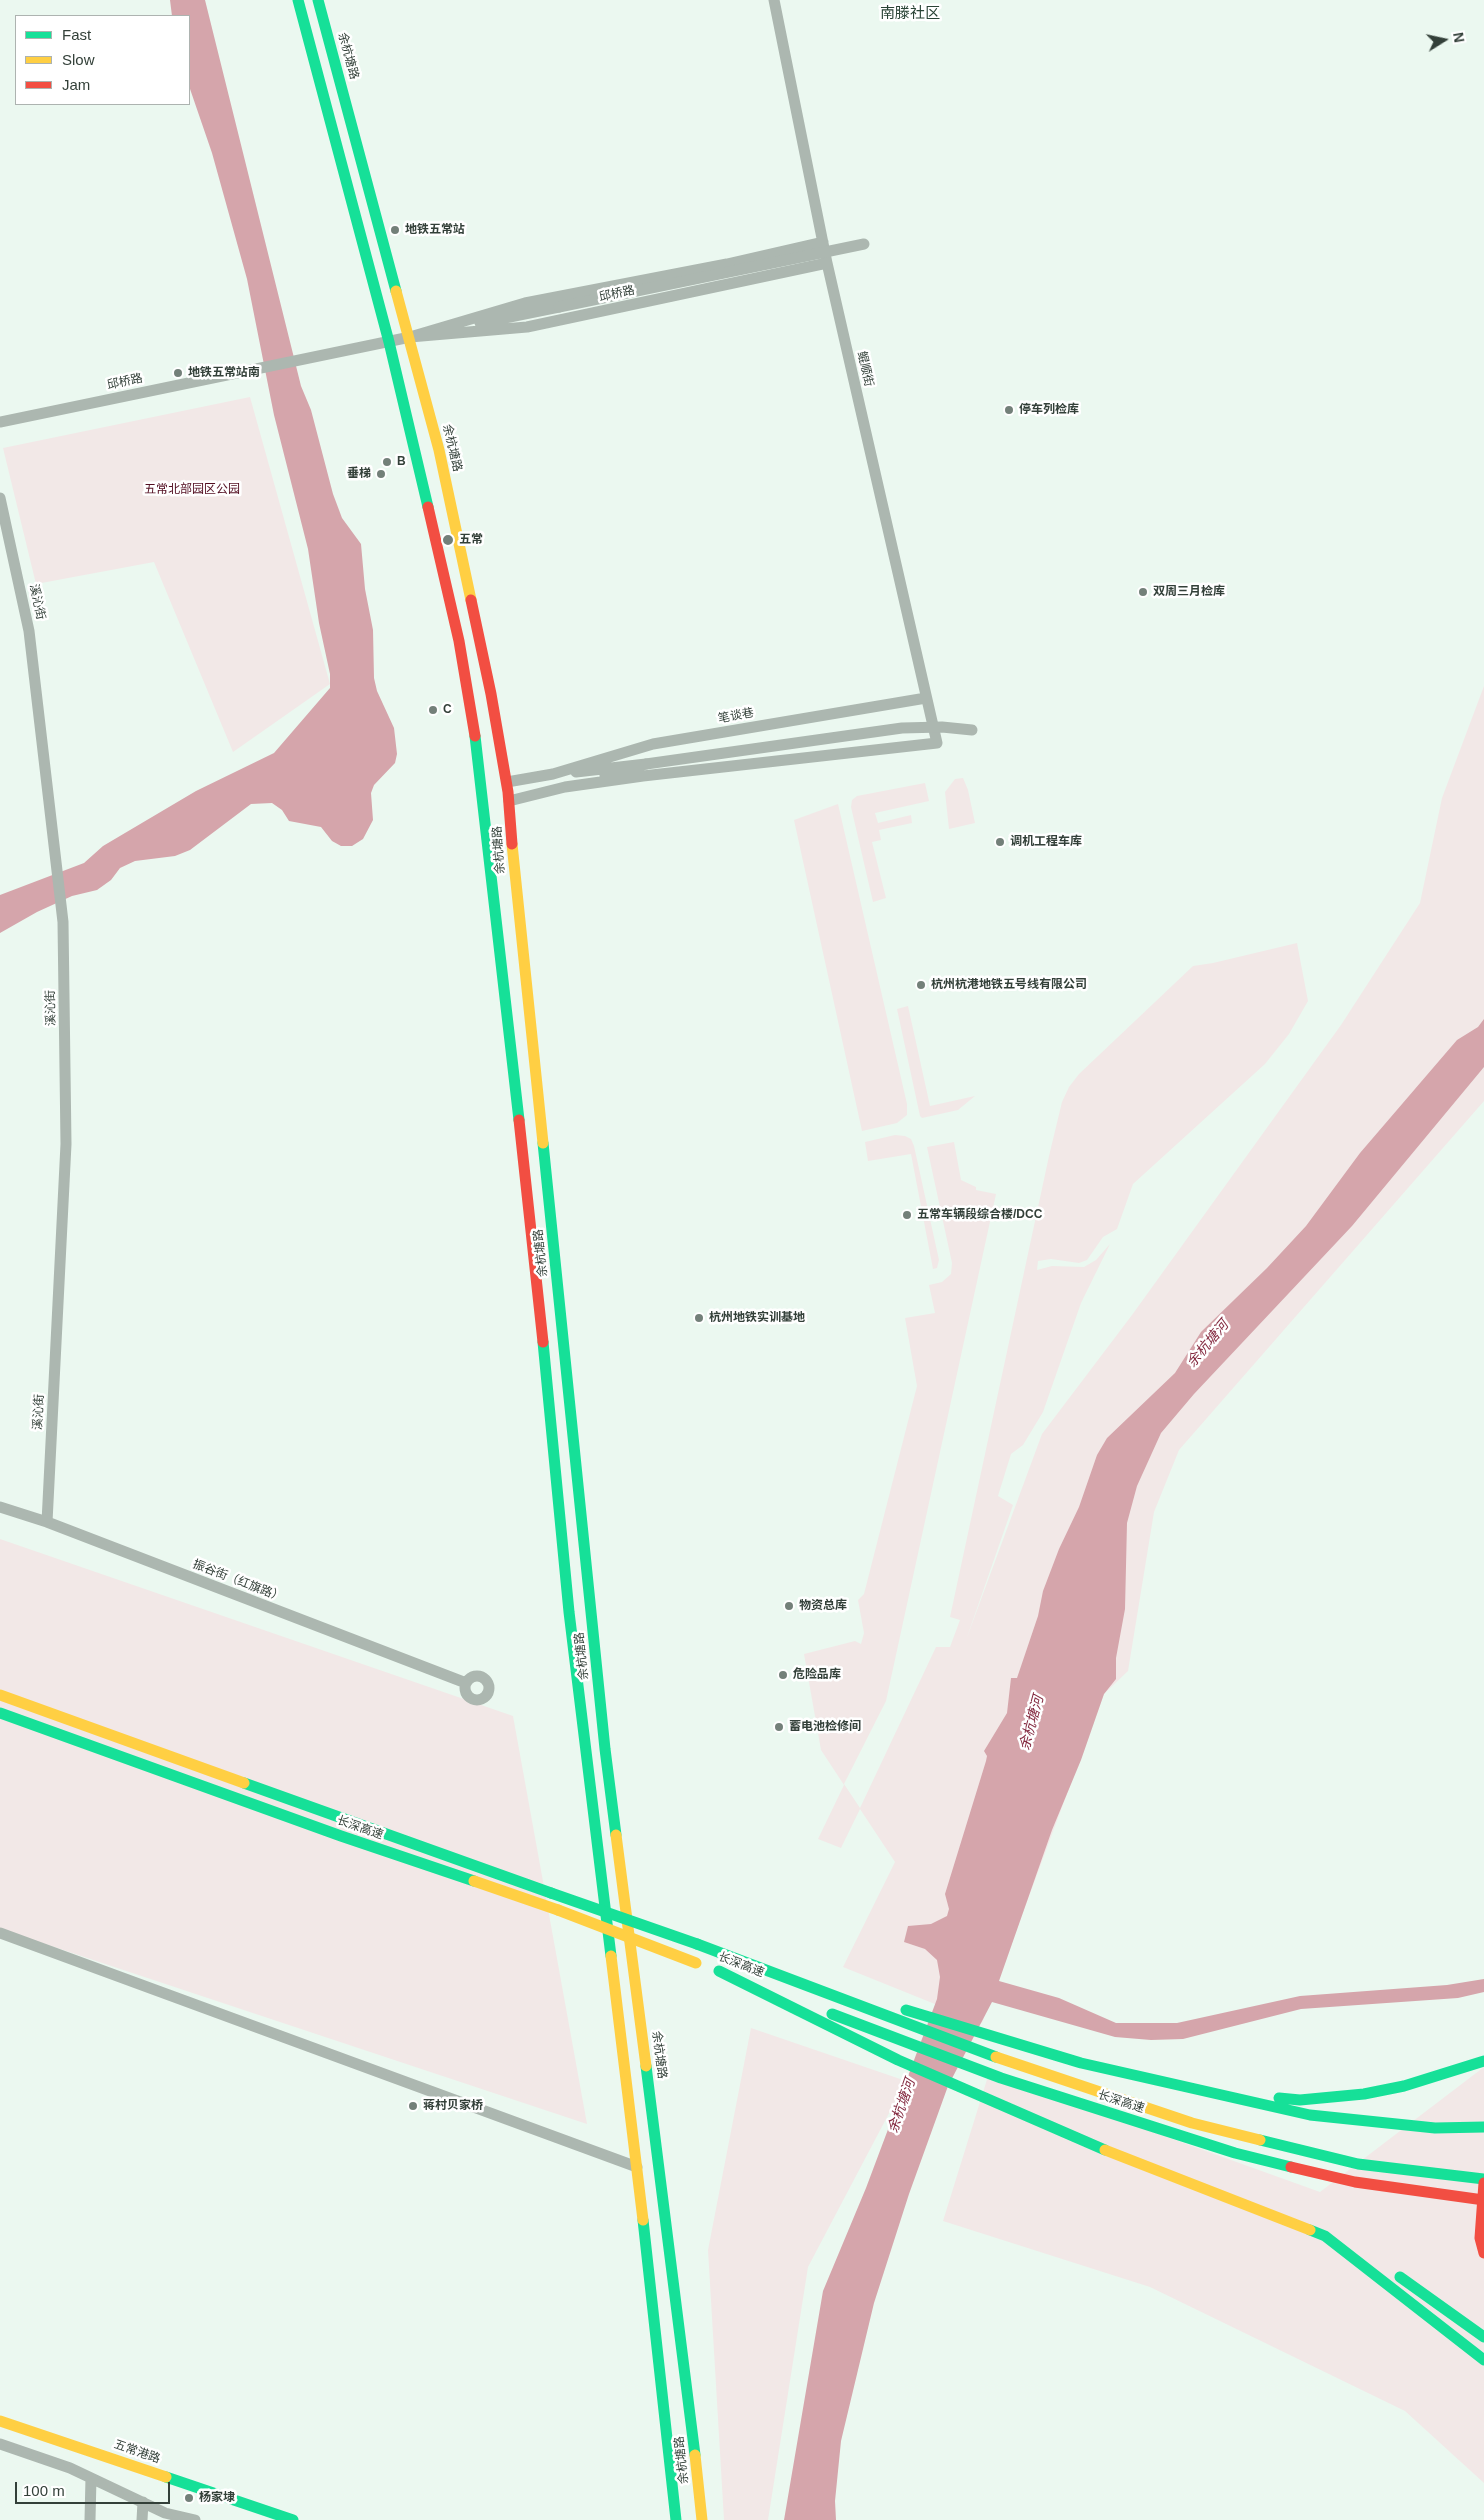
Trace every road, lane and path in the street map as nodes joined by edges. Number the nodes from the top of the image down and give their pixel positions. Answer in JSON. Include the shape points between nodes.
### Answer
{"nodes":[{"id":1,"x":298,"y":0,"type":"edge"},
{"id":2,"x":318,"y":0,"type":"edge"},
{"id":3,"x":774,"y":0,"type":"edge"},
{"id":4,"x":823,"y":242,"type":"junction"},
{"id":5,"x":864,"y":244,"type":"dead end"},
{"id":6,"x":827,"y":263,"type":"junction"},
{"id":7,"x":410,"y":337,"type":"junction"},
{"id":8,"x":389,"y":342,"type":"junction"},
{"id":9,"x":0,"y":422,"type":"edge"},
{"id":10,"x":0,"y":498,"type":"edge"},
{"id":11,"x":926,"y":698,"type":"junction"},
{"id":12,"x":972,"y":730,"type":"dead end"},
{"id":13,"x":937,"y":743,"type":"joint"},
{"id":14,"x":646,"y":764,"type":"junction"},
{"id":15,"x":553,"y":774,"type":"junction"},
{"id":16,"x":507,"y":782,"type":"junction"},
{"id":17,"x":565,"y":788,"type":"junction"},
{"id":18,"x":509,"y":801,"type":"junction"},
{"id":19,"x":0,"y":1507,"type":"edge"},
{"id":20,"x":47,"y":1522,"type":"junction"},
{"id":21,"x":466,"y":1683,"type":"dead end"},
{"id":22,"x":0,"y":1695,"type":"edge"},
{"id":23,"x":0,"y":1713,"type":"edge"},
{"id":24,"x":0,"y":1933,"type":"edge"},
{"id":25,"x":729,"y":1956,"type":"junction"},
{"id":26,"x":719,"y":1971,"type":"junction"},
{"id":27,"x":1484,"y":2061,"type":"edge"},
{"id":28,"x":1157,"y":2082,"type":"junction"},
{"id":29,"x":1484,"y":2127,"type":"edge"},
{"id":30,"x":637,"y":2167,"type":"junction"},
{"id":31,"x":1484,"y":2181,"type":"edge"},
{"id":32,"x":1484,"y":2200,"type":"edge"},
{"id":33,"x":1325,"y":2236,"type":"junction"},
{"id":34,"x":1484,"y":2253,"type":"edge"},
{"id":35,"x":1484,"y":2337,"type":"edge"},
{"id":36,"x":1484,"y":2360,"type":"edge"},
{"id":37,"x":0,"y":2421,"type":"edge"},
{"id":38,"x":0,"y":2444,"type":"edge"},
{"id":39,"x":76,"y":2446,"type":"junction"},
{"id":40,"x":70,"y":2468,"type":"junction"},
{"id":41,"x":91,"y":2478,"type":"junction"},
{"id":42,"x":143,"y":2502,"type":"junction"},
{"id":43,"x":288,"y":2519,"type":"edge"},
{"id":44,"x":90,"y":2520,"type":"edge"},
{"id":45,"x":142,"y":2520,"type":"edge"},
{"id":46,"x":195,"y":2520,"type":"edge"},
{"id":47,"x":676,"y":2520,"type":"edge"},
{"id":48,"x":702,"y":2520,"type":"edge"}],
"edges":[{"from":1,"to":8,"type":"main road","name":"余杭塘路"},
{"from":2,"to":7,"type":"main road","name":"余杭塘路"},
{"from":3,"to":4,"type":"street","name":"鲲顺街"},
{"from":4,"to":6,"type":"street","name":"鲲顺街"},
{"from":4,"to":7,"type":"street","name":"邱桥路","via":[[524,303]]},
{"from":5,"to":7,"type":"street","name":"邱桥路","bridge":true},
{"from":6,"to":7,"type":"street","name":"邱桥路","via":[[527,327]]},
{"from":6,"to":11,"type":"street","name":"鲲顺街"},
{"from":7,"to":8,"type":"street","name":"邱桥路"},
{"from":7,"to":16,"type":"main road","name":"余杭塘路","via":[[439,450]]},
{"from":8,"to":9,"type":"street","name":"邱桥路"},
{"from":8,"to":30,"type":"main road","name":"余杭塘路","via":[[459,641],[476,744],[536,1279],[569,1612]]},
{"from":10,"to":20,"type":"street","name":"溪沁街","via":[[30,631],[62,905],[66,1144]]},
{"from":11,"to":13,"type":"street","name":"鲲顺街"},
{"from":11,"to":15,"type":"street","name":"笔谈巷","via":[[653,744]]},
{"from":12,"to":14,"type":"street","name":"笔谈巷","bridge":true,"via":[[902,728]]},
{"from":13,"to":17,"type":"street","name":"笔谈巷","via":[[643,776]]},
{"from":14,"to":15,"type":"street","name":"笔谈巷"},
{"from":14,"to":17,"type":"street","name":"笔谈巷"},
{"from":15,"to":16,"type":"street","name":"笔谈巷"},
{"from":16,"to":18,"type":"main road","name":"余杭塘路"},
{"from":17,"to":18,"type":"street","name":"笔谈巷"},
{"from":18,"to":48,"type":"main road","name":"余杭塘路","via":[[515,887],[605,1748],[691,2412]]},
{"from":19,"to":20,"type":"street","name":"振谷街（红旗路）"},
{"from":20,"to":21,"type":"street","name":"振谷街（红旗路）"},
{"from":22,"to":25,"type":"main road","name":"长深高速","bridge":true},
{"from":23,"to":26,"type":"main road","name":"长深高速","bridge":true,"via":[[558,1910]]},
{"from":24,"to":30,"type":"street"},
{"from":25,"to":28,"type":"main road"},
{"from":25,"to":31,"type":"main road","name":"长深高速","via":[[996,2056],[1192,2123],[1358,2164]]},
{"from":26,"to":32,"type":"main road","name":"长深高速","via":[[989,2073],[1234,2152],[1355,2182]]},
{"from":26,"to":33,"type":"main road","via":[[973,2093],[1093,2145]]},
{"from":27,"to":28,"type":"main road","via":[[1404,2086],[1364,2094],[1300,2100],[1230,2094]]},
{"from":28,"to":29,"type":"main road","via":[[1310,2115],[1435,2128]]},
{"from":30,"to":47,"type":"main road","name":"余杭塘路"},
{"from":31,"to":34,"type":"main road","bridge":true,"via":[[1480,2238]]},
{"from":33,"to":35,"type":"main road","via":[[1387,2269]]},
{"from":33,"to":36,"type":"main road"},
{"from":37,"to":39,"type":"main road","name":"五常港路"},
{"from":38,"to":40,"type":"street"},
{"from":39,"to":40,"type":"street"},
{"from":39,"to":43,"type":"main road","name":"五常港路"},
{"from":40,"to":41,"type":"street"},
{"from":41,"to":42,"type":"street"},
{"from":41,"to":44,"type":"street"},
{"from":42,"to":45,"type":"street"},
{"from":42,"to":46,"type":"street"}]}
